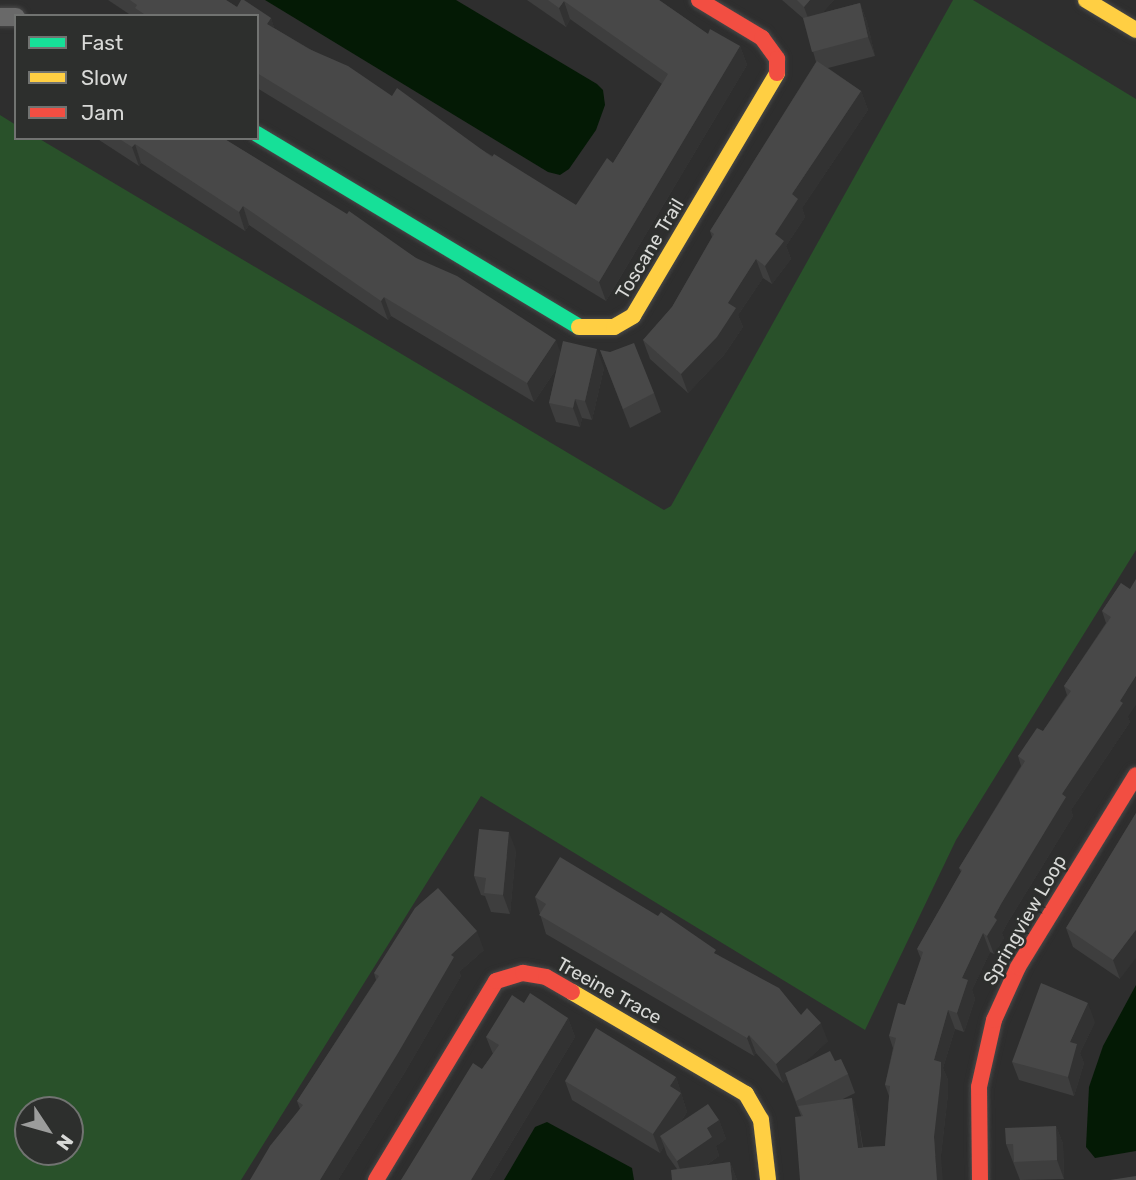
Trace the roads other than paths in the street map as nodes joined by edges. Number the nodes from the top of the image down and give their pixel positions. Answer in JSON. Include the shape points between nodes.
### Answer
{"nodes":[{"id":1,"x":699,"y":0,"type":"edge"},
{"id":2,"x":1086,"y":0,"type":"edge"},
{"id":3,"x":1136,"y":30,"type":"edge"},
{"id":4,"x":259,"y":135,"type":"edge"},
{"id":5,"x":1136,"y":775,"type":"edge"},
{"id":6,"x":376,"y":1180,"type":"edge"},
{"id":7,"x":768,"y":1180,"type":"edge"},
{"id":8,"x":980,"y":1180,"type":"edge"}],
"edges":[{"from":1,"to":4,"type":"street","name":"Toscane Trail","via":[[762,38],[778,59],[777,79],[633,316],[614,327],[583,329]]},
{"from":2,"to":3,"type":"street"},
{"from":5,"to":8,"type":"street","name":"Springview Loop","via":[[1018,967],[994,1020],[979,1087],[976,1142]]},
{"from":6,"to":7,"type":"street","name":"Treeine Trace","via":[[496,981],[523,973],[546,977],[746,1094],[761,1120]]}]}
